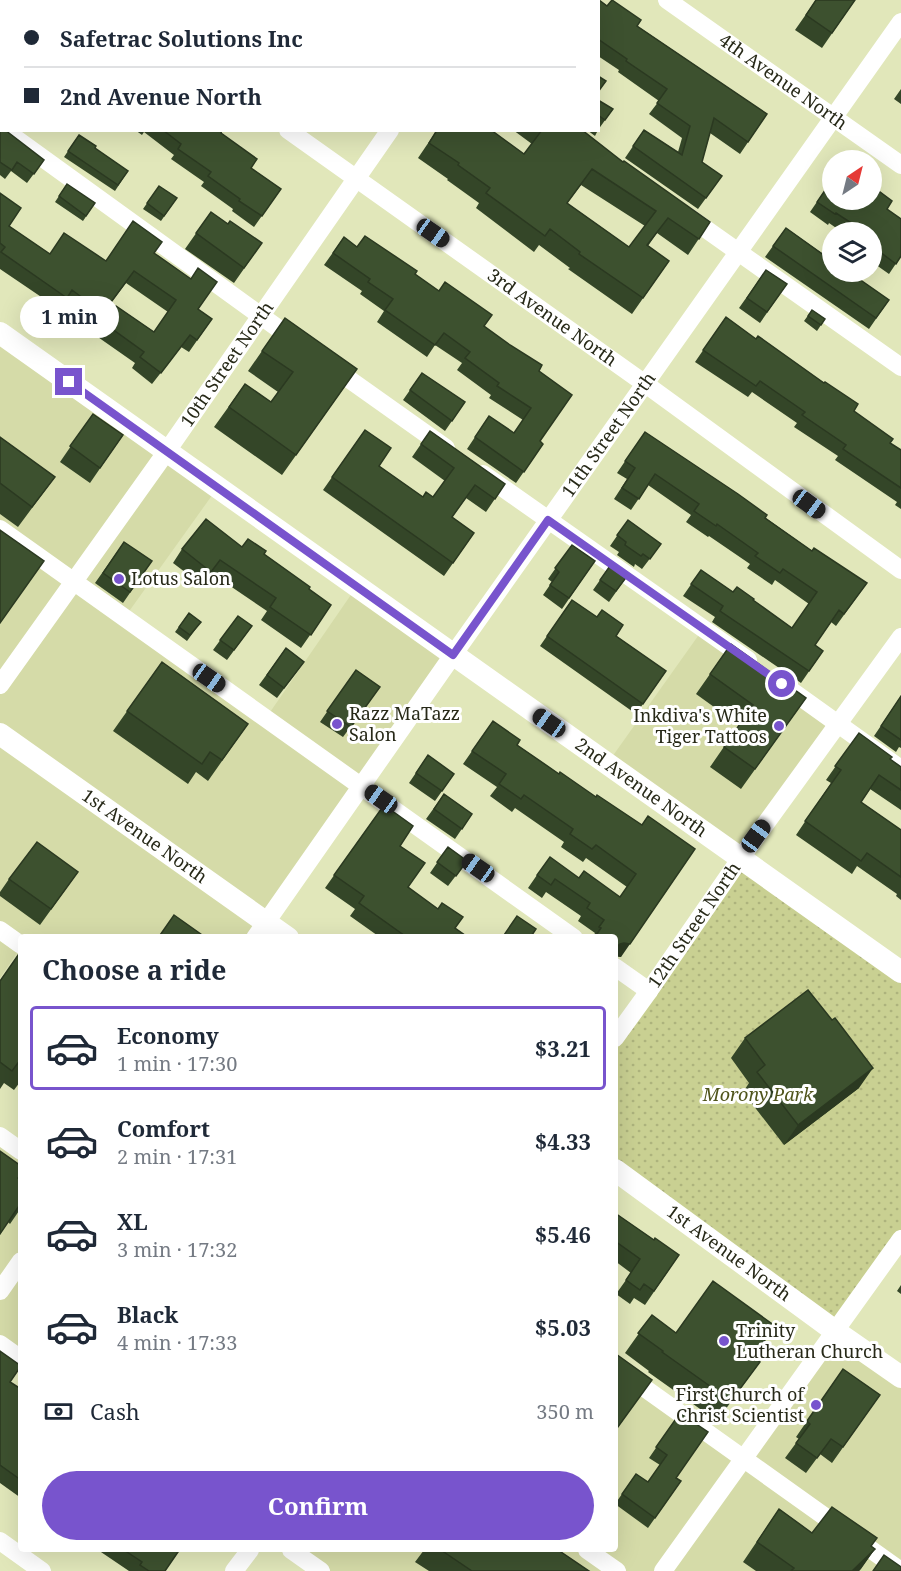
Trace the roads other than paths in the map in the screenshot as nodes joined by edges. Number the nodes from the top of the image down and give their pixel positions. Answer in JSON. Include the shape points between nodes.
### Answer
{"nodes":[{"id":1,"x":667,"y":0,"type":"edge"},
{"id":2,"x":901,"y":22,"type":"edge"},
{"id":3,"x":833,"y":116,"type":"junction"},
{"id":4,"x":6,"y":132,"type":"edge"},
{"id":5,"x":291,"y":132,"type":"edge"},
{"id":6,"x":389,"y":132,"type":"edge"},
{"id":7,"x":901,"y":165,"type":"edge"},
{"id":8,"x":357,"y":178,"type":"junction"},
{"id":9,"x":671,"y":204,"type":"edge"},
{"id":10,"x":738,"y":251,"type":"junction"},
{"id":11,"x":260,"y":317,"type":"junction"},
{"id":12,"x":0,"y":333,"type":"edge"},
{"id":13,"x":901,"y":367,"type":"edge"},
{"id":14,"x":645,"y":383,"type":"junction"},
{"id":15,"x":167,"y":451,"type":"junction"},
{"id":16,"x":548,"y":520,"type":"junction"},
{"id":17,"x":0,"y":529,"type":"edge"},
{"id":18,"x":901,"y":570,"type":"edge"},
{"id":19,"x":74,"y":581,"type":"junction"},
{"id":20,"x":901,"y":637,"type":"edge"},
{"id":21,"x":453,"y":655,"type":"junction"},
{"id":22,"x":0,"y":685,"type":"edge"},
{"id":23,"x":838,"y":723,"type":"junction"},
{"id":24,"x":0,"y":734,"type":"edge"},
{"id":25,"x":901,"y":769,"type":"edge"},
{"id":26,"x":362,"y":785,"type":"junction"},
{"id":27,"x":740,"y":859,"type":"junction"},
{"id":28,"x":0,"y":930,"type":"edge"},
{"id":29,"x":261,"y":930,"type":"edge"},
{"id":30,"x":568,"y":934,"type":"edge"},
{"id":31,"x":18,"y":943,"type":"edge"},
{"id":32,"x":618,"y":969,"type":"edge"},
{"id":33,"x":901,"y":972,"type":"edge"},
{"id":34,"x":649,"y":991,"type":"junction"},
{"id":35,"x":618,"y":1034,"type":"edge"},
{"id":36,"x":0,"y":1136,"type":"edge"},
{"id":37,"x":18,"y":1149,"type":"edge"},
{"id":38,"x":618,"y":1172,"type":"edge"},
{"id":39,"x":901,"y":1239,"type":"edge"},
{"id":40,"x":18,"y":1265,"type":"edge"},
{"id":41,"x":0,"y":1291,"type":"edge"},
{"id":42,"x":835,"y":1331,"type":"junction"},
{"id":43,"x":0,"y":1344,"type":"edge"},
{"id":44,"x":18,"y":1357,"type":"edge"},
{"id":45,"x":618,"y":1369,"type":"edge"},
{"id":46,"x":901,"y":1377,"type":"edge"},
{"id":47,"x":744,"y":1459,"type":"junction"},
{"id":48,"x":0,"y":1540,"type":"edge"},
{"id":49,"x":248,"y":1552,"type":"edge"},
{"id":50,"x":294,"y":1552,"type":"edge"},
{"id":51,"x":590,"y":1552,"type":"edge"},
{"id":52,"x":42,"y":1571,"type":"edge"},
{"id":53,"x":234,"y":1571,"type":"edge"},
{"id":54,"x":321,"y":1571,"type":"edge"},
{"id":55,"x":617,"y":1571,"type":"edge"},
{"id":56,"x":663,"y":1571,"type":"edge"},
{"id":57,"x":901,"y":1571,"type":"edge"}],
"edges":[{"from":1,"to":3,"type":"street","name":"4th Avenue North"},
{"from":2,"to":3,"type":"street","name":"11th Street North"},
{"from":3,"to":7,"type":"street","name":"4th Avenue North"},
{"from":3,"to":10,"type":"street","name":"11th Street North"},
{"from":4,"to":11,"type":"street"},
{"from":5,"to":8,"type":"street","name":"3rd Avenue North"},
{"from":6,"to":8,"type":"street","name":"10th Street North"},
{"from":8,"to":11,"type":"street","name":"10th Street North"},
{"from":8,"to":14,"type":"street","name":"3rd Avenue North"},
{"from":9,"to":10,"type":"street"},
{"from":10,"to":13,"type":"street"},
{"from":10,"to":14,"type":"street","name":"11th Street North"},
{"from":11,"to":15,"type":"street","name":"10th Street North"},
{"from":11,"to":16,"type":"street"},
{"from":12,"to":15,"type":"main road","name":"2nd Avenue North"},
{"from":14,"to":16,"type":"street","name":"11th Street North"},
{"from":14,"to":18,"type":"street","name":"3rd Avenue North"},
{"from":15,"to":19,"type":"street","name":"10th Street North"},
{"from":15,"to":21,"type":"main road","name":"2nd Avenue North"},
{"from":16,"to":21,"type":"street","name":"11th Street North"},
{"from":16,"to":23,"type":"street"},
{"from":17,"to":19,"type":"street"},
{"from":19,"to":22,"type":"street","name":"10th Street North"},
{"from":19,"to":26,"type":"street"},
{"from":20,"to":23,"type":"street","name":"12th Street North"},
{"from":21,"to":26,"type":"street","name":"11th Street North"},
{"from":21,"to":27,"type":"main road","name":"2nd Avenue North"},
{"from":23,"to":25,"type":"street"},
{"from":23,"to":27,"type":"street","name":"12th Street North"},
{"from":24,"to":29,"type":"main road","name":"1st Avenue North"},
{"from":26,"to":29,"type":"street","name":"11th Street North"},
{"from":26,"to":30,"type":"street"},
{"from":27,"to":33,"type":"main road","name":"2nd Avenue North"},
{"from":27,"to":34,"type":"street","name":"12th Street North"},
{"from":28,"to":31,"type":"street"},
{"from":32,"to":34,"type":"street"},
{"from":34,"to":35,"type":"street","name":"12th Street North"},
{"from":36,"to":37,"type":"street"},
{"from":38,"to":42,"type":"main road","name":"1st Avenue North"},
{"from":39,"to":42,"type":"street"},
{"from":40,"to":41,"type":"street"},
{"from":42,"to":46,"type":"main road","name":"1st Avenue North"},
{"from":42,"to":47,"type":"street"},
{"from":43,"to":44,"type":"street"},
{"from":45,"to":47,"type":"street"},
{"from":47,"to":56,"type":"street"},
{"from":47,"to":57,"type":"street"},
{"from":48,"to":52,"type":"street"},
{"from":49,"to":53,"type":"street"},
{"from":50,"to":54,"type":"street"},
{"from":51,"to":55,"type":"street"}]}
